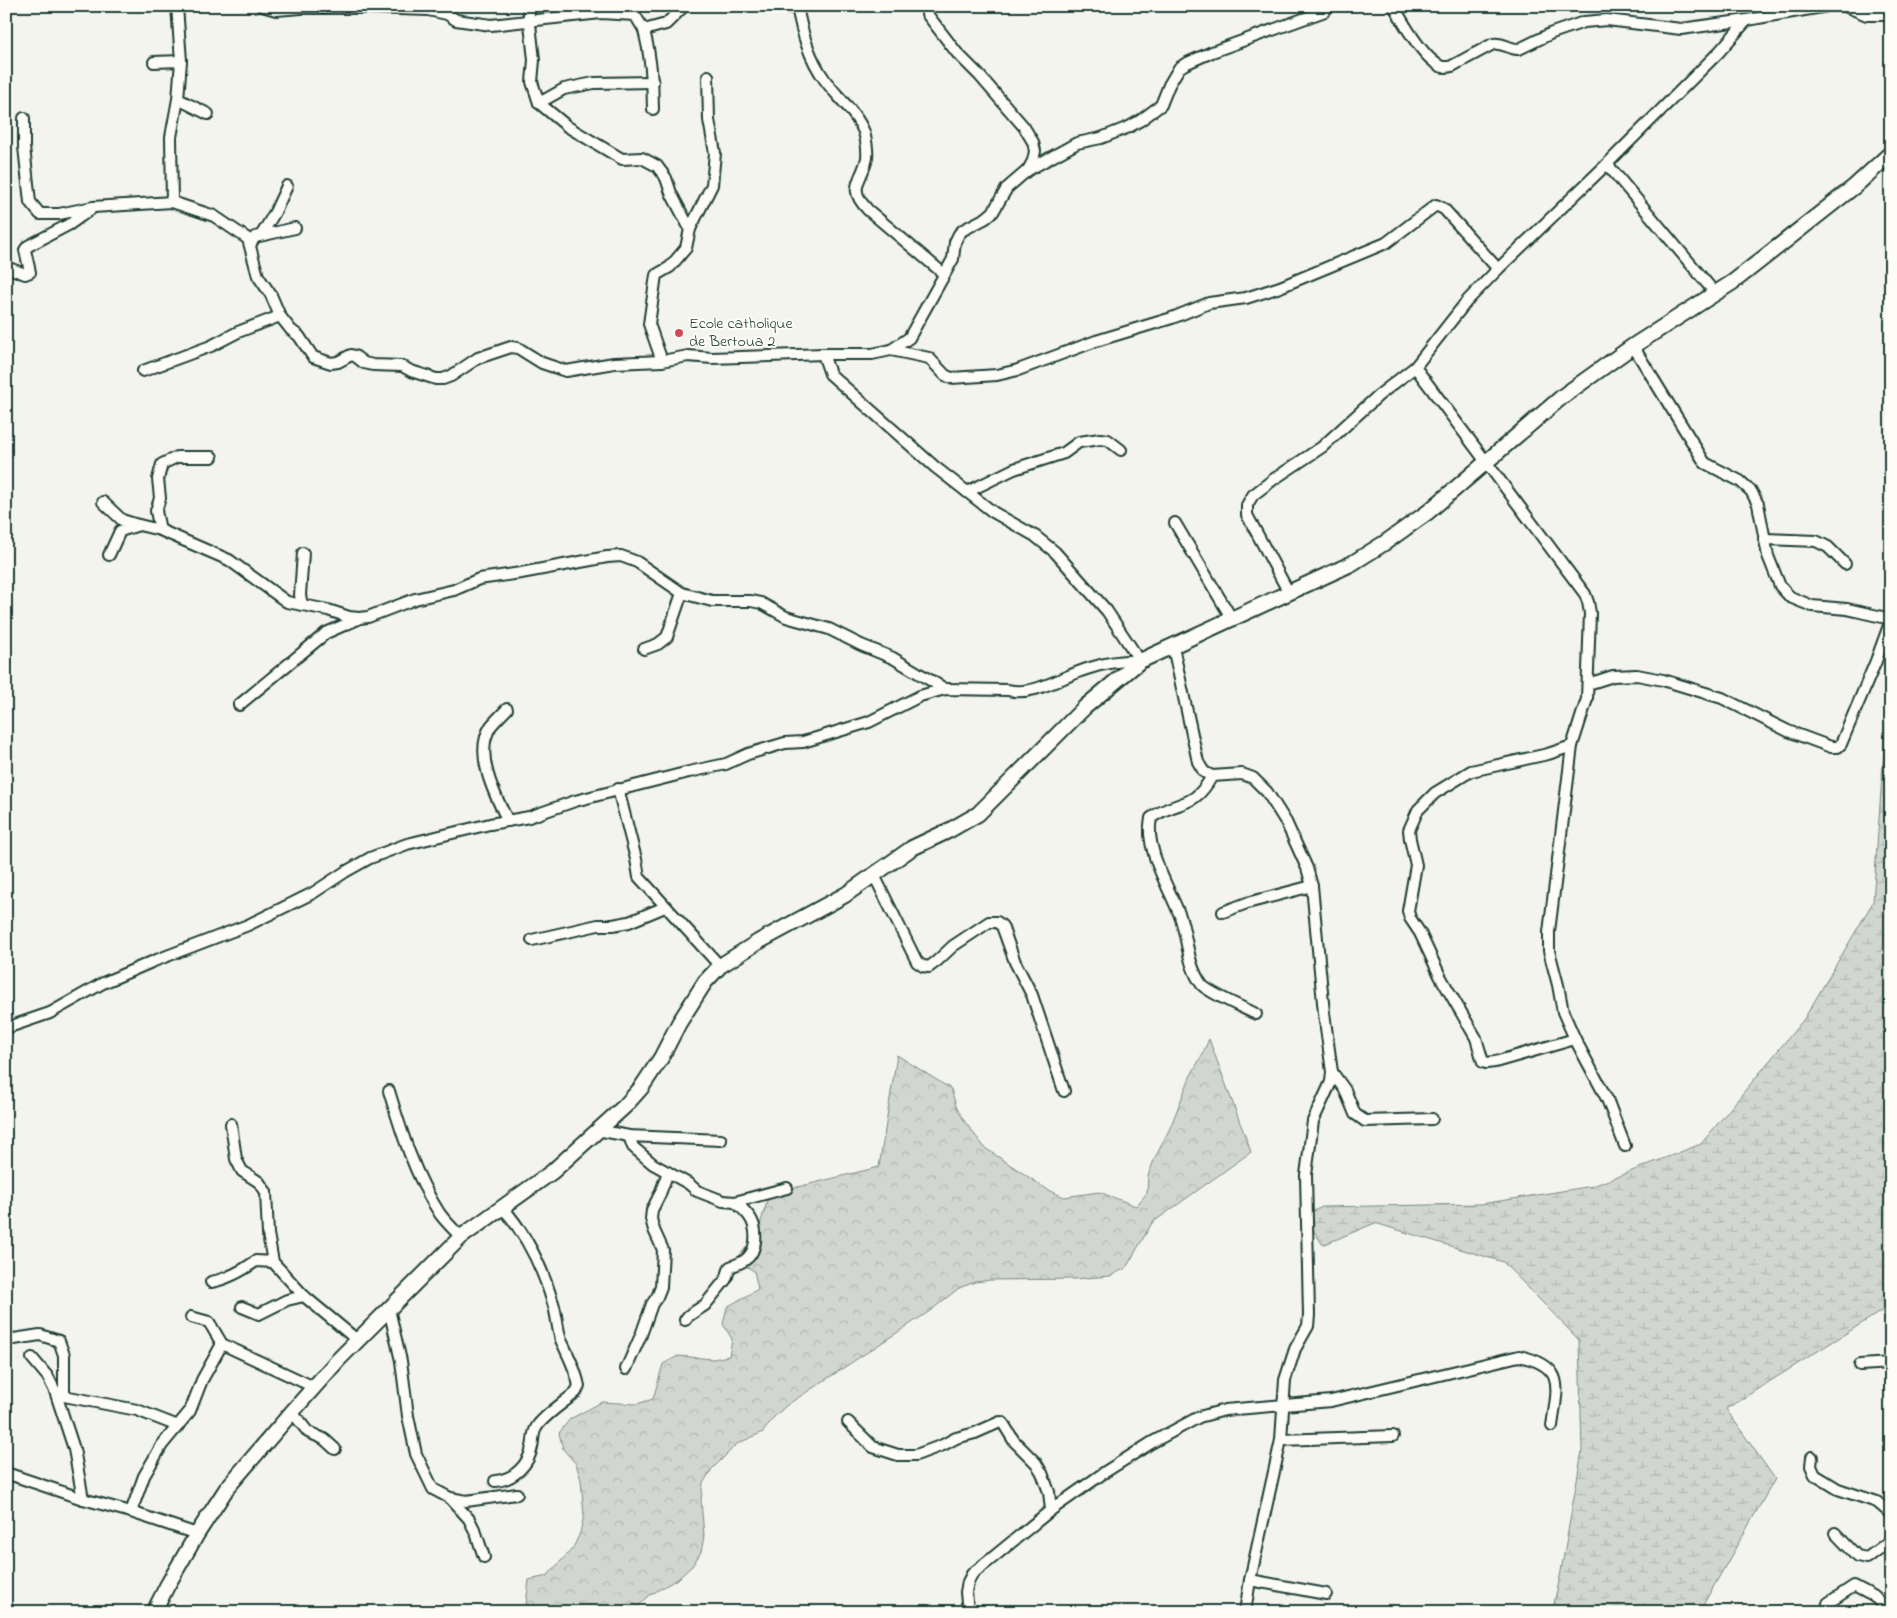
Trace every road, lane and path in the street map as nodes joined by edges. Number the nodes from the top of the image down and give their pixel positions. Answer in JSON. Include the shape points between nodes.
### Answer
{"nodes":[{"id":1,"x":177,"y":6,"type":"edge"},
{"id":2,"x":262,"y":6,"type":"edge"},
{"id":3,"x":528,"y":6,"type":"edge"},
{"id":4,"x":684,"y":6,"type":"edge"},
{"id":5,"x":780,"y":6,"type":"edge"},
{"id":6,"x":927,"y":6,"type":"edge"},
{"id":7,"x":1394,"y":6,"type":"edge"},
{"id":8,"x":1828,"y":6,"type":"edge"},
{"id":9,"x":797,"y":7,"type":"edge"},
{"id":10,"x":1325,"y":11,"type":"dead end"},
{"id":11,"x":1771,"y":11,"type":"edge"},
{"id":12,"x":1891,"y":15,"type":"edge"},
{"id":13,"x":530,"y":20,"type":"junction"},
{"id":14,"x":1747,"y":20,"type":"junction"},
{"id":15,"x":644,"y":30,"type":"junction"},
{"id":16,"x":180,"y":61,"type":"junction"},
{"id":17,"x":154,"y":62,"type":"dead end"},
{"id":18,"x":708,"y":76,"type":"dead end"},
{"id":19,"x":653,"y":82,"type":"junction"},
{"id":20,"x":178,"y":100,"type":"junction"},
{"id":21,"x":539,"y":102,"type":"junction"},
{"id":22,"x":653,"y":109,"type":"dead end"},
{"id":23,"x":208,"y":114,"type":"dead end"},
{"id":24,"x":24,"y":118,"type":"dead end"},
{"id":25,"x":1891,"y":153,"type":"edge"},
{"id":26,"x":1607,"y":164,"type":"junction"},
{"id":27,"x":1028,"y":170,"type":"junction"},
{"id":28,"x":287,"y":186,"type":"dead end"},
{"id":29,"x":172,"y":202,"type":"junction"},
{"id":30,"x":93,"y":207,"type":"junction"},
{"id":31,"x":295,"y":228,"type":"dead end"},
{"id":32,"x":690,"y":229,"type":"junction"},
{"id":33,"x":262,"y":234,"type":"junction"},
{"id":34,"x":250,"y":245,"type":"junction"},
{"id":35,"x":6,"y":267,"type":"edge"},
{"id":36,"x":1498,"y":269,"type":"junction"},
{"id":37,"x":944,"y":274,"type":"junction"},
{"id":38,"x":1715,"y":293,"type":"junction"},
{"id":39,"x":280,"y":316,"type":"junction"},
{"id":40,"x":1633,"y":346,"type":"junction"},
{"id":41,"x":891,"y":350,"type":"junction"},
{"id":42,"x":823,"y":354,"type":"junction"},
{"id":43,"x":662,"y":361,"type":"junction"},
{"id":44,"x":1414,"y":367,"type":"junction"},
{"id":45,"x":143,"y":371,"type":"dead end"},
{"id":46,"x":1121,"y":450,"type":"dead end"},
{"id":47,"x":212,"y":457,"type":"dead end"},
{"id":48,"x":1485,"y":461,"type":"junction"},
{"id":49,"x":967,"y":492,"type":"junction"},
{"id":50,"x":103,"y":502,"type":"dead end"},
{"id":51,"x":1175,"y":523,"type":"dead end"},
{"id":52,"x":139,"y":525,"type":"junction"},
{"id":53,"x":160,"y":530,"type":"junction"},
{"id":54,"x":1764,"y":539,"type":"junction"},
{"id":55,"x":302,"y":553,"type":"dead end"},
{"id":56,"x":109,"y":554,"type":"dead end"},
{"id":57,"x":1845,"y":564,"type":"dead end"},
{"id":58,"x":682,"y":593,"type":"junction"},
{"id":59,"x":1290,"y":593,"type":"junction"},
{"id":60,"x":302,"y":605,"type":"junction"},
{"id":61,"x":359,"y":618,"type":"junction"},
{"id":62,"x":1232,"y":619,"type":"junction"},
{"id":63,"x":1891,"y":619,"type":"edge"},
{"id":64,"x":1173,"y":647,"type":"junction"},
{"id":65,"x":644,"y":650,"type":"dead end"},
{"id":66,"x":1140,"y":661,"type":"junction"},
{"id":67,"x":1588,"y":684,"type":"junction"},
{"id":68,"x":945,"y":689,"type":"junction"},
{"id":69,"x":239,"y":705,"type":"dead end"},
{"id":70,"x":507,"y":709,"type":"dead end"},
{"id":71,"x":1572,"y":746,"type":"junction"},
{"id":72,"x":1212,"y":776,"type":"junction"},
{"id":73,"x":618,"y":789,"type":"junction"},
{"id":74,"x":508,"y":821,"type":"junction"},
{"id":75,"x":874,"y":875,"type":"junction"},
{"id":76,"x":1312,"y":886,"type":"junction"},
{"id":77,"x":665,"y":907,"type":"junction"},
{"id":78,"x":1223,"y":912,"type":"dead end"},
{"id":79,"x":532,"y":940,"type":"dead end"},
{"id":80,"x":720,"y":966,"type":"junction"},
{"id":81,"x":1256,"y":1014,"type":"dead end"},
{"id":82,"x":6,"y":1028,"type":"edge"},
{"id":83,"x":1575,"y":1038,"type":"junction"},
{"id":84,"x":1332,"y":1072,"type":"junction"},
{"id":85,"x":389,"y":1091,"type":"dead end"},
{"id":86,"x":1064,"y":1092,"type":"dead end"},
{"id":87,"x":1432,"y":1119,"type":"dead end"},
{"id":88,"x":231,"y":1124,"type":"dead end"},
{"id":89,"x":597,"y":1130,"type":"junction"},
{"id":90,"x":629,"y":1136,"type":"junction"},
{"id":91,"x":721,"y":1140,"type":"dead end"},
{"id":92,"x":1625,"y":1146,"type":"dead end"},
{"id":93,"x":668,"y":1172,"type":"junction"},
{"id":94,"x":787,"y":1188,"type":"dead end"},
{"id":95,"x":735,"y":1202,"type":"junction"},
{"id":96,"x":504,"y":1208,"type":"junction"},
{"id":97,"x":461,"y":1237,"type":"junction"},
{"id":98,"x":273,"y":1262,"type":"junction"},
{"id":99,"x":211,"y":1282,"type":"dead end"},
{"id":100,"x":304,"y":1296,"type":"junction"},
{"id":101,"x":242,"y":1307,"type":"dead end"},
{"id":102,"x":389,"y":1309,"type":"junction"},
{"id":103,"x":191,"y":1317,"type":"dead end"},
{"id":104,"x":685,"y":1320,"type":"dead end"},
{"id":105,"x":6,"y":1337,"type":"edge"},
{"id":106,"x":357,"y":1340,"type":"junction"},
{"id":107,"x":222,"y":1344,"type":"junction"},
{"id":108,"x":32,"y":1358,"type":"dead end"},
{"id":109,"x":1891,"y":1363,"type":"edge"},
{"id":110,"x":1860,"y":1365,"type":"dead end"},
{"id":111,"x":626,"y":1369,"type":"dead end"},
{"id":112,"x":314,"y":1386,"type":"junction"},
{"id":113,"x":1284,"y":1406,"type":"junction"},
{"id":114,"x":292,"y":1412,"type":"junction"},
{"id":115,"x":848,"y":1422,"type":"dead end"},
{"id":116,"x":178,"y":1426,"type":"junction"},
{"id":117,"x":1552,"y":1426,"type":"dead end"},
{"id":118,"x":1394,"y":1436,"type":"dead end"},
{"id":119,"x":1281,"y":1440,"type":"junction"},
{"id":120,"x":335,"y":1449,"type":"dead end"},
{"id":121,"x":1812,"y":1457,"type":"dead end"},
{"id":122,"x":6,"y":1473,"type":"edge"},
{"id":123,"x":495,"y":1481,"type":"dead end"},
{"id":124,"x":517,"y":1494,"type":"dead end"},
{"id":125,"x":450,"y":1498,"type":"junction"},
{"id":126,"x":83,"y":1500,"type":"junction"},
{"id":127,"x":1051,"y":1510,"type":"junction"},
{"id":128,"x":131,"y":1512,"type":"junction"},
{"id":129,"x":1891,"y":1514,"type":"edge"},
{"id":130,"x":197,"y":1534,"type":"junction"},
{"id":131,"x":1835,"y":1534,"type":"dead end"},
{"id":132,"x":1891,"y":1540,"type":"edge"},
{"id":133,"x":484,"y":1557,"type":"dead end"},
{"id":134,"x":1250,"y":1580,"type":"junction"},
{"id":135,"x":1326,"y":1594,"type":"dead end"},
{"id":136,"x":1891,"y":1610,"type":"edge"},
{"id":137,"x":154,"y":1612,"type":"edge"},
{"id":138,"x":968,"y":1612,"type":"edge"},
{"id":139,"x":1245,"y":1612,"type":"edge"},
{"id":140,"x":1827,"y":1612,"type":"edge"}],
"edges":[{"from":1,"to":16,"type":"street"},
{"from":2,"to":13,"type":"street","via":[[276,10],[428,10],[447,14],[456,20],[491,25]]},
{"from":3,"to":13,"type":"street"},
{"from":4,"to":15,"type":"street","via":[[666,24]]},
{"from":5,"to":9,"type":"street"},
{"from":6,"to":27,"type":"street","via":[[927,14],[957,53],[1033,142],[1035,151]]},
{"from":7,"to":14,"type":"street","via":[[1425,52],[1446,67],[1493,44],[1515,49],[1584,22],[1607,20],[1680,29]]},
{"from":8,"to":11,"type":"street"},
{"from":8,"to":12,"type":"street","via":[[1845,6],[1867,15]]},
{"from":9,"to":37,"type":"street","via":[[810,56],[863,130],[867,158],[857,182],[860,201]]},
{"from":10,"to":27,"type":"street","via":[[1185,64],[1169,85],[1161,106],[1141,120],[1129,128],[1077,143]]},
{"from":11,"to":14,"type":"street"},
{"from":13,"to":15,"type":"street","via":[[601,13],[635,15]]},
{"from":13,"to":21,"type":"street","via":[[534,60],[532,82]]},
{"from":14,"to":26,"type":"street"},
{"from":15,"to":19,"type":"street"},
{"from":16,"to":17,"type":"street"},
{"from":16,"to":20,"type":"street"},
{"from":18,"to":32,"type":"street","via":[[709,120],[715,153],[712,185]]},
{"from":19,"to":21,"type":"street","via":[[574,87]]},
{"from":19,"to":22,"type":"street"},
{"from":20,"to":23,"type":"street"},
{"from":20,"to":29,"type":"street","via":[[171,137]]},
{"from":21,"to":32,"type":"street","via":[[568,127],[622,159],[642,158],[657,166]]},
{"from":24,"to":30,"type":"street","via":[[30,202],[40,214]]},
{"from":25,"to":38,"type":"street","via":[[1855,186]]},
{"from":26,"to":36,"type":"street"},
{"from":26,"to":38,"type":"street"},
{"from":27,"to":37,"type":"street","via":[[1007,188],[993,212],[959,234],[953,259]]},
{"from":28,"to":33,"type":"street"},
{"from":29,"to":30,"type":"street"},
{"from":29,"to":34,"type":"street","via":[[214,216],[245,236]]},
{"from":30,"to":35,"type":"street","via":[[70,224],[28,246],[25,250],[30,272],[26,274]]},
{"from":31,"to":33,"type":"street"},
{"from":32,"to":43,"type":"street","via":[[686,248],[670,267],[656,275],[648,324]]},
{"from":33,"to":34,"type":"street","via":[[255,237]]},
{"from":34,"to":39,"type":"street","via":[[258,276]]},
{"from":36,"to":41,"type":"street","via":[[1444,208],[1436,206],[1386,243],[1280,287],[1246,298],[1209,303],[997,376],[951,378],[944,376],[929,358]]},
{"from":36,"to":44,"type":"street","via":[[1467,301]]},
{"from":37,"to":41,"type":"street","via":[[909,338]]},
{"from":38,"to":40,"type":"street"},
{"from":39,"to":43,"type":"street","via":[[317,359],[338,362],[351,355],[373,366],[395,364],[436,379],[451,376],[478,358],[511,347],[566,371],[614,363]]},
{"from":39,"to":45,"type":"street"},
{"from":40,"to":48,"type":"street","via":[[1563,396]]},
{"from":40,"to":54,"type":"street","via":[[1705,463],[1740,481],[1751,491],[1758,504]]},
{"from":41,"to":42,"type":"street","via":[[872,354]]},
{"from":42,"to":43,"type":"street","via":[[688,356]]},
{"from":42,"to":49,"type":"street","via":[[830,374]]},
{"from":44,"to":48,"type":"street"},
{"from":44,"to":59,"type":"street","via":[[1322,446],[1254,495],[1247,505],[1247,515]]},
{"from":46,"to":49,"type":"street","via":[[1108,440],[1079,442],[1064,453],[1014,470]]},
{"from":47,"to":53,"type":"street","via":[[177,457],[162,464],[156,511]]},
{"from":48,"to":59,"type":"street","via":[[1428,512],[1386,542],[1351,564]]},
{"from":48,"to":67,"type":"street","via":[[1585,594],[1590,613]]},
{"from":49,"to":66,"type":"street","via":[[1055,552],[1107,611]]},
{"from":50,"to":52,"type":"street","via":[[122,520]]},
{"from":51,"to":62,"type":"street"},
{"from":52,"to":53,"type":"street"},
{"from":52,"to":56,"type":"street","via":[[120,531]]},
{"from":53,"to":60,"type":"street","via":[[229,560],[287,602]]},
{"from":54,"to":57,"type":"street","via":[[1816,541],[1828,547]]},
{"from":54,"to":63,"type":"street","via":[[1780,586],[1790,597],[1812,606],[1847,609]]},
{"from":55,"to":60,"type":"street"},
{"from":58,"to":61,"type":"street","via":[[637,562],[621,556],[607,557],[479,579],[454,590]]},
{"from":58,"to":65,"type":"street","via":[[667,636]]},
{"from":58,"to":68,"type":"street","via":[[712,601],[762,603],[786,617],[830,629],[892,658]]},
{"from":59,"to":62,"type":"street"},
{"from":60,"to":61,"type":"street"},
{"from":61,"to":69,"type":"street","via":[[326,633]]},
{"from":62,"to":64,"type":"street"},
{"from":63,"to":67,"type":"street","via":[[1838,747],[1788,732],[1722,698],[1663,680],[1637,675],[1613,676]]},
{"from":64,"to":66,"type":"street"},
{"from":64,"to":72,"type":"street","via":[[1198,762],[1204,772]]},
{"from":66,"to":68,"type":"street","via":[[1126,660],[1090,668],[1017,693]]},
{"from":66,"to":75,"type":"street","via":[[1085,707],[978,814],[912,848]]},
{"from":67,"to":71,"type":"street","via":[[1587,699]]},
{"from":68,"to":73,"type":"street","via":[[920,696],[852,728],[803,742],[785,743],[726,764]]},
{"from":70,"to":74,"type":"street","via":[[491,727],[485,742],[492,789]]},
{"from":71,"to":83,"type":"street","via":[[1549,951],[1563,1012]]},
{"from":71,"to":83,"type":"street","via":[[1471,771],[1435,793],[1418,810],[1410,830],[1416,864],[1408,911],[1476,1038],[1483,1062],[1495,1062]]},
{"from":72,"to":76,"type":"street","via":[[1242,774],[1253,778],[1267,792],[1286,822]]},
{"from":72,"to":81,"type":"street","via":[[1194,799],[1151,818],[1153,850],[1180,917],[1194,974],[1204,987]]},
{"from":73,"to":74,"type":"street"},
{"from":73,"to":77,"type":"street","via":[[639,877]]},
{"from":74,"to":82,"type":"street","via":[[407,844],[370,858],[313,893],[248,925],[154,960],[103,983],[50,1013]]},
{"from":75,"to":80,"type":"street","via":[[845,896]]},
{"from":75,"to":86,"type":"street","via":[[917,962],[923,966],[929,967],[989,922],[1002,926],[1032,995]]},
{"from":76,"to":78,"type":"street"},
{"from":76,"to":84,"type":"street"},
{"from":77,"to":79,"type":"street","via":[[630,922],[598,924]]},
{"from":77,"to":80,"type":"street"},
{"from":80,"to":89,"type":"street","via":[[705,982],[641,1088]]},
{"from":83,"to":92,"type":"street","via":[[1607,1099]]},
{"from":84,"to":87,"type":"street","via":[[1345,1090],[1355,1114],[1365,1121]]},
{"from":84,"to":113,"type":"street","via":[[1331,1082],[1313,1121],[1306,1175],[1308,1326],[1295,1349],[1285,1380]]},
{"from":85,"to":97,"type":"street","via":[[405,1146],[424,1186],[441,1215]]},
{"from":88,"to":98,"type":"street","via":[[236,1159],[242,1171],[259,1182],[266,1192]]},
{"from":89,"to":90,"type":"street"},
{"from":89,"to":96,"type":"street","via":[[552,1172]]},
{"from":90,"to":91,"type":"street"},
{"from":90,"to":93,"type":"street","via":[[633,1148]]},
{"from":93,"to":95,"type":"street","via":[[697,1191]]},
{"from":93,"to":111,"type":"street","via":[[651,1219],[663,1250],[661,1287]]},
{"from":94,"to":95,"type":"street"},
{"from":95,"to":104,"type":"street","via":[[753,1225],[755,1239],[752,1251],[746,1260],[730,1267],[726,1279],[705,1305]]},
{"from":96,"to":97,"type":"street"},
{"from":96,"to":123,"type":"street","via":[[516,1224],[548,1289],[578,1386],[576,1392],[534,1430],[532,1450],[525,1464],[513,1476]]},
{"from":97,"to":102,"type":"street"},
{"from":98,"to":99,"type":"street","via":[[256,1261],[224,1280]]},
{"from":98,"to":100,"type":"street"},
{"from":100,"to":101,"type":"street","via":[[287,1300],[259,1314]]},
{"from":100,"to":106,"type":"street"},
{"from":102,"to":106,"type":"street"},
{"from":102,"to":125,"type":"street","via":[[416,1454],[433,1489]]},
{"from":103,"to":107,"type":"street","via":[[209,1322]]},
{"from":105,"to":116,"type":"street","via":[[40,1335],[59,1341],[64,1355],[64,1396],[137,1410]]},
{"from":106,"to":112,"type":"street"},
{"from":107,"to":112,"type":"street"},
{"from":107,"to":116,"type":"street","via":[[202,1380],[190,1411]]},
{"from":108,"to":126,"type":"street","via":[[55,1391],[74,1449]]},
{"from":109,"to":110,"type":"street"},
{"from":112,"to":114,"type":"street"},
{"from":113,"to":117,"type":"street","via":[[1331,1401],[1519,1356],[1545,1366],[1554,1374],[1557,1384]]},
{"from":113,"to":119,"type":"street"},
{"from":113,"to":127,"type":"street","via":[[1225,1410],[1199,1418],[1151,1443]]},
{"from":114,"to":120,"type":"street","via":[[308,1432],[324,1439]]},
{"from":114,"to":130,"type":"street","via":[[227,1488]]},
{"from":115,"to":127,"type":"street","via":[[873,1446],[898,1455],[916,1455],[1003,1423],[1042,1473]]},
{"from":116,"to":128,"type":"street","via":[[162,1445],[144,1476]]},
{"from":118,"to":119,"type":"street"},
{"from":119,"to":134,"type":"street"},
{"from":121,"to":129,"type":"street","via":[[1815,1475],[1838,1489],[1877,1502]]},
{"from":122,"to":126,"type":"street"},
{"from":124,"to":125,"type":"street","via":[[466,1501]]},
{"from":125,"to":133,"type":"street","via":[[469,1519]]},
{"from":126,"to":128,"type":"street"},
{"from":127,"to":138,"type":"street","via":[[972,1574],[966,1592]]},
{"from":128,"to":130,"type":"street"},
{"from":130,"to":137,"type":"street"},
{"from":131,"to":132,"type":"street","via":[[1857,1556],[1867,1558]]},
{"from":134,"to":135,"type":"street"},
{"from":134,"to":139,"type":"street"},
{"from":136,"to":140,"type":"street","via":[[1854,1586],[1828,1603]]}]}
